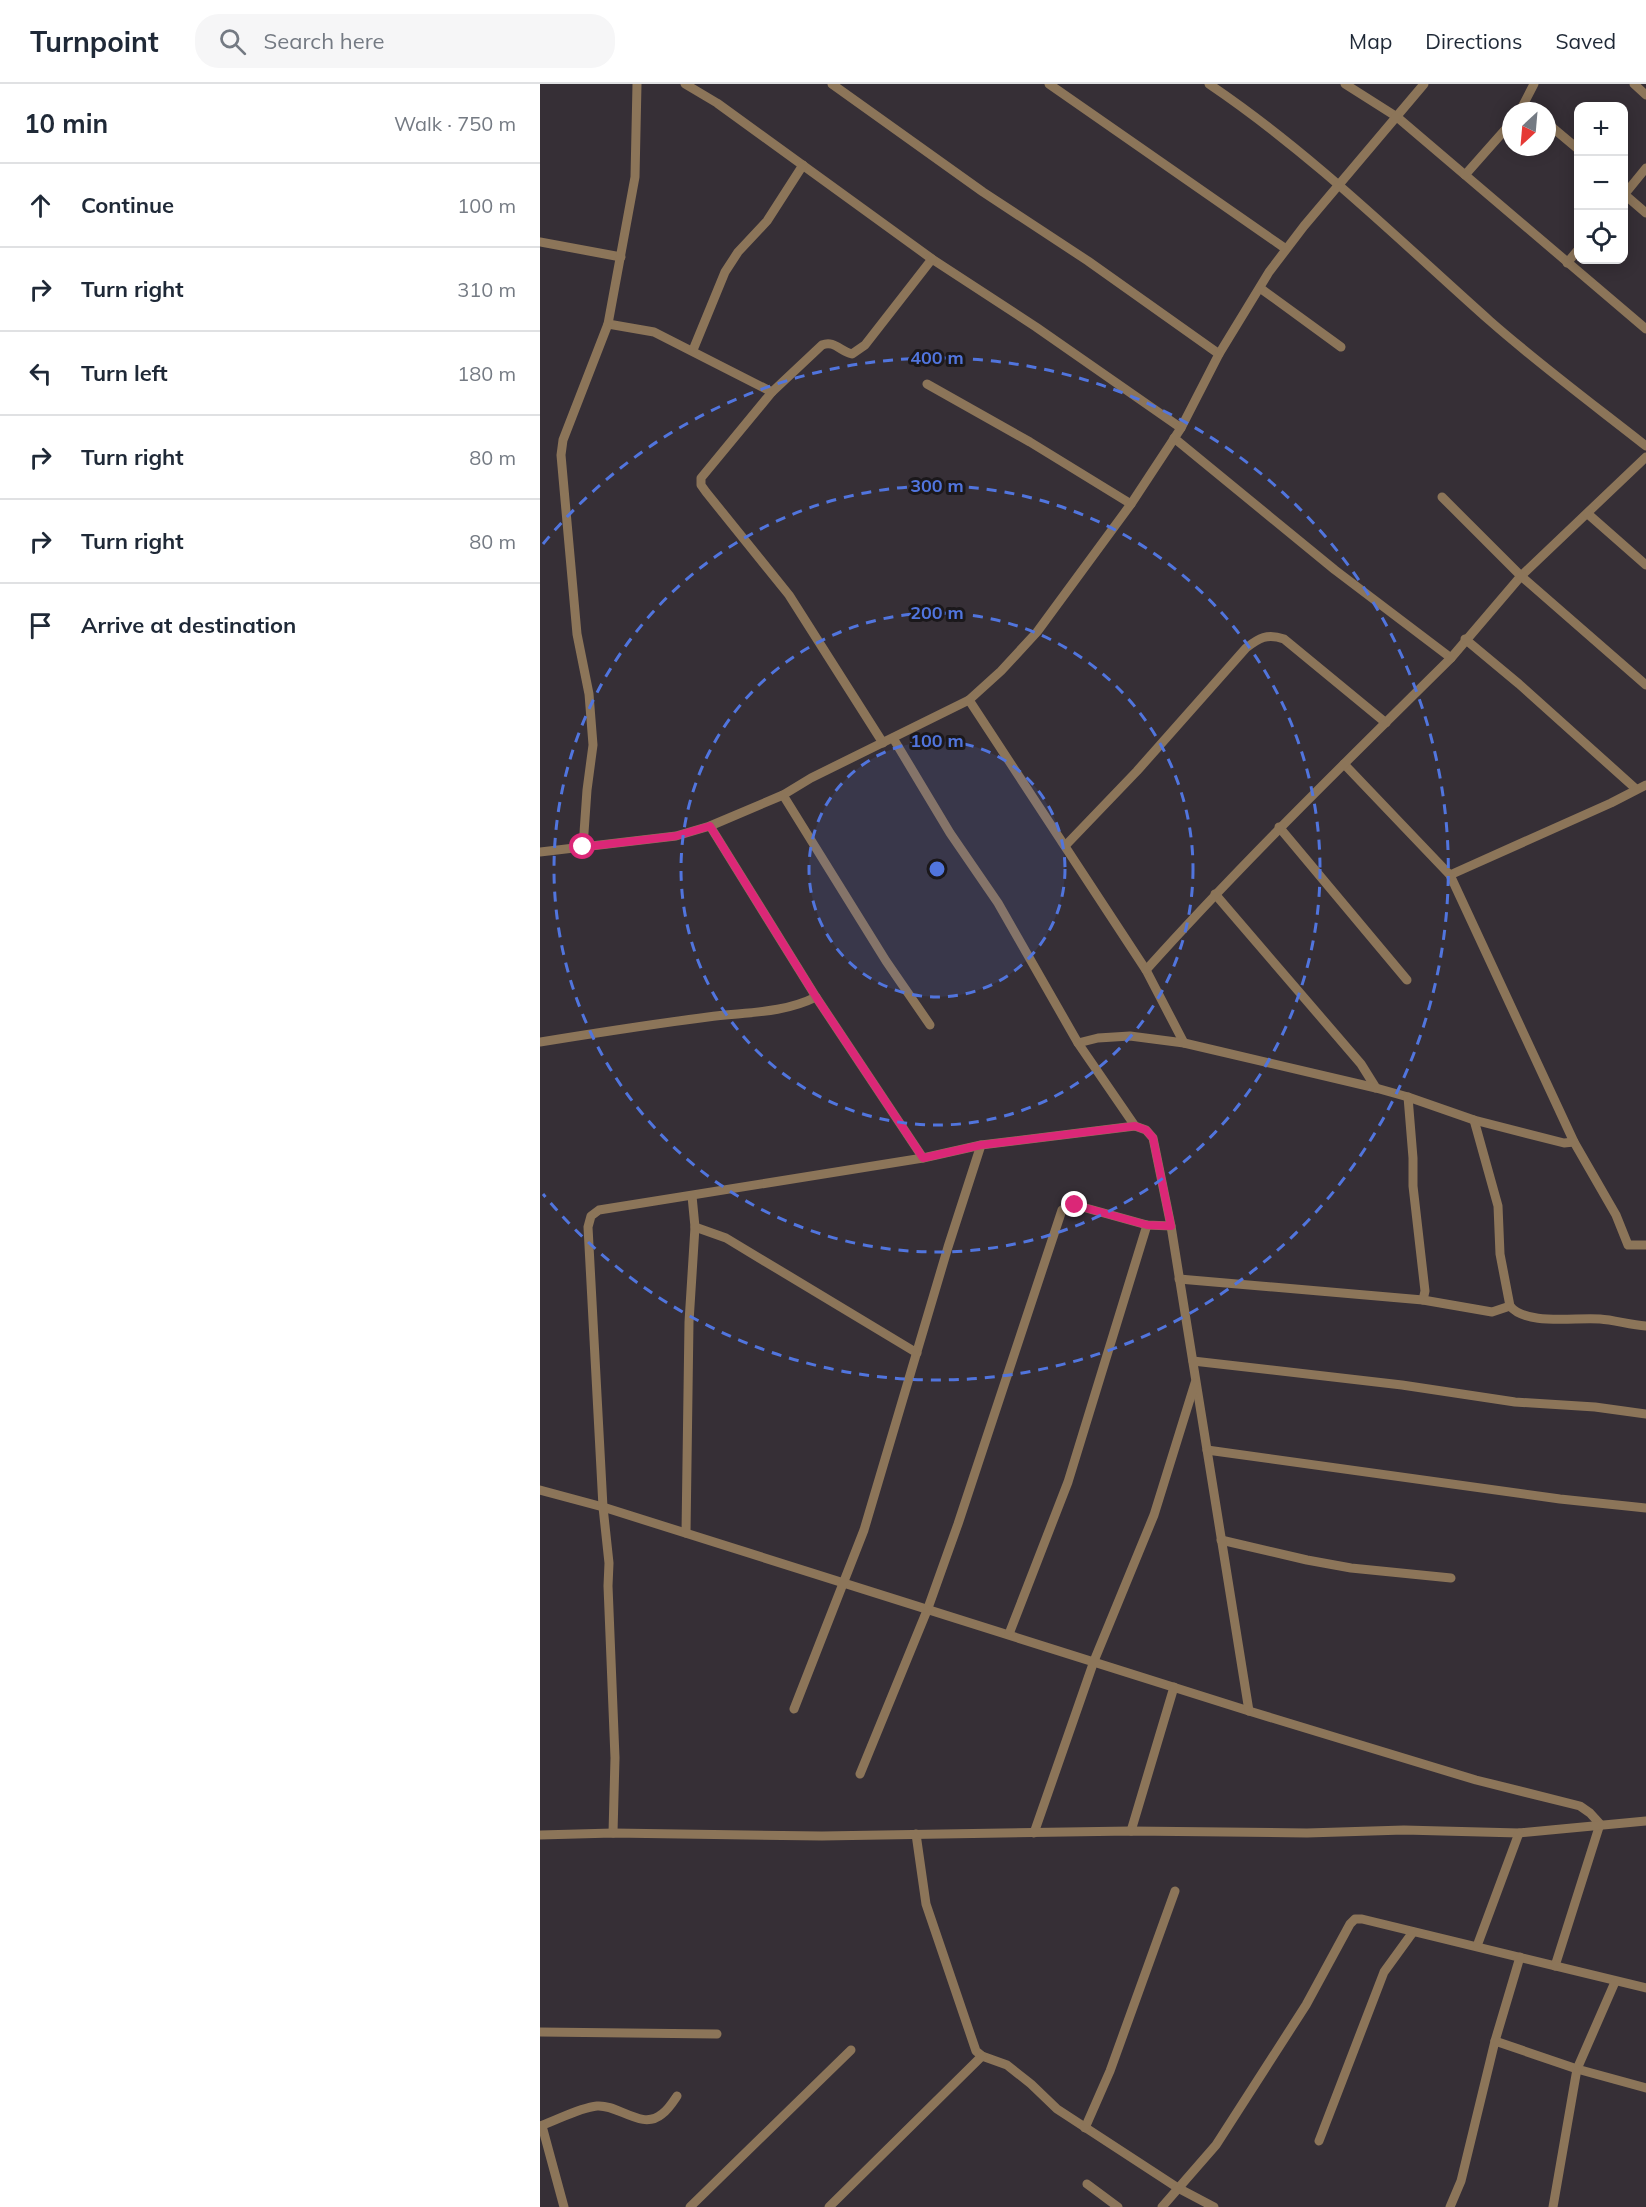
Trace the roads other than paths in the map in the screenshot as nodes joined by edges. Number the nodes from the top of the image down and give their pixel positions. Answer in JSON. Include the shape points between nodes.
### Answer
{"nodes":[{"id":1,"x":638,"y":84,"type":"edge"},
{"id":2,"x":685,"y":84,"type":"edge"},
{"id":3,"x":832,"y":84,"type":"edge"},
{"id":4,"x":1049,"y":84,"type":"edge"},
{"id":5,"x":1209,"y":84,"type":"edge"},
{"id":6,"x":1345,"y":84,"type":"edge"},
{"id":7,"x":1424,"y":84,"type":"edge"},
{"id":8,"x":1534,"y":84,"type":"edge"},
{"id":9,"x":1634,"y":84,"type":"edge"},
{"id":10,"x":1646,"y":95,"type":"edge"},
{"id":11,"x":1526,"y":102,"type":"edge"},
{"id":12,"x":1397,"y":117,"type":"junction"},
{"id":13,"x":1556,"y":131,"type":"edge"},
{"id":14,"x":1502,"y":133,"type":"edge"},
{"id":15,"x":1574,"y":146,"type":"edge"},
{"id":16,"x":803,"y":165,"type":"junction"},
{"id":17,"x":1646,"y":168,"type":"edge"},
{"id":18,"x":1465,"y":175,"type":"junction"},
{"id":19,"x":1339,"y":185,"type":"junction"},
{"id":20,"x":1628,"y":189,"type":"edge"},
{"id":21,"x":1628,"y":195,"type":"edge"},
{"id":22,"x":1646,"y":213,"type":"edge"},
{"id":23,"x":540,"y":242,"type":"edge"},
{"id":24,"x":1286,"y":249,"type":"junction"},
{"id":25,"x":1574,"y":255,"type":"edge"},
{"id":26,"x":621,"y":257,"type":"junction"},
{"id":27,"x":932,"y":259,"type":"junction"},
{"id":28,"x":1567,"y":263,"type":"junction"},
{"id":29,"x":1260,"y":288,"type":"junction"},
{"id":30,"x":608,"y":324,"type":"junction"},
{"id":31,"x":1646,"y":329,"type":"edge"},
{"id":32,"x":1341,"y":347,"type":"dead end"},
{"id":33,"x":693,"y":350,"type":"junction"},
{"id":34,"x":1219,"y":354,"type":"junction"},
{"id":35,"x":927,"y":384,"type":"dead end"},
{"id":36,"x":772,"y":392,"type":"junction"},
{"id":37,"x":1181,"y":428,"type":"junction"},
{"id":38,"x":1174,"y":438,"type":"junction"},
{"id":39,"x":1646,"y":446,"type":"edge"},
{"id":40,"x":1646,"y":457,"type":"edge"},
{"id":41,"x":1442,"y":497,"type":"dead end"},
{"id":42,"x":1131,"y":504,"type":"junction"},
{"id":43,"x":1588,"y":514,"type":"junction"},
{"id":44,"x":1646,"y":565,"type":"edge"},
{"id":45,"x":1521,"y":576,"type":"junction"},
{"id":46,"x":1465,"y":639,"type":"junction"},
{"id":47,"x":1450,"y":658,"type":"junction"},
{"id":48,"x":1646,"y":685,"type":"edge"},
{"id":49,"x":969,"y":700,"type":"junction"},
{"id":50,"x":1386,"y":723,"type":"junction"},
{"id":51,"x":893,"y":738,"type":"junction"},
{"id":52,"x":883,"y":743,"type":"junction"},
{"id":53,"x":1344,"y":764,"type":"junction"},
{"id":54,"x":1646,"y":785,"type":"edge"},
{"id":55,"x":1636,"y":789,"type":"junction"},
{"id":56,"x":783,"y":795,"type":"junction"},
{"id":57,"x":710,"y":826,"type":"junction"},
{"id":58,"x":1279,"y":827,"type":"junction"},
{"id":59,"x":1065,"y":846,"type":"junction"},
{"id":60,"x":583,"y":847,"type":"junction"},
{"id":61,"x":540,"y":852,"type":"edge"},
{"id":62,"x":1450,"y":875,"type":"junction"},
{"id":63,"x":1215,"y":894,"type":"junction"},
{"id":64,"x":1146,"y":970,"type":"junction"},
{"id":65,"x":1407,"y":980,"type":"dead end"},
{"id":66,"x":816,"y":997,"type":"junction"},
{"id":67,"x":930,"y":1025,"type":"dead end"},
{"id":68,"x":540,"y":1042,"type":"edge"},
{"id":69,"x":1078,"y":1043,"type":"junction"},
{"id":70,"x":1184,"y":1043,"type":"junction"},
{"id":71,"x":1376,"y":1088,"type":"junction"},
{"id":72,"x":1408,"y":1097,"type":"junction"},
{"id":73,"x":1474,"y":1120,"type":"junction"},
{"id":74,"x":1135,"y":1126,"type":"junction"},
{"id":75,"x":1574,"y":1142,"type":"junction"},
{"id":76,"x":981,"y":1145,"type":"junction"},
{"id":77,"x":923,"y":1158,"type":"junction"},
{"id":78,"x":692,"y":1196,"type":"junction"},
{"id":79,"x":1147,"y":1225,"type":"junction"},
{"id":80,"x":1171,"y":1226,"type":"junction"},
{"id":81,"x":695,"y":1227,"type":"junction"},
{"id":82,"x":1646,"y":1245,"type":"edge"},
{"id":83,"x":1179,"y":1279,"type":"junction"},
{"id":84,"x":1423,"y":1300,"type":"junction"},
{"id":85,"x":1510,"y":1306,"type":"junction"},
{"id":86,"x":1646,"y":1326,"type":"edge"},
{"id":87,"x":916,"y":1353,"type":"junction"},
{"id":88,"x":1193,"y":1361,"type":"junction"},
{"id":89,"x":1196,"y":1381,"type":"junction"},
{"id":90,"x":1646,"y":1414,"type":"edge"},
{"id":91,"x":1207,"y":1449,"type":"junction"},
{"id":92,"x":540,"y":1490,"type":"edge"},
{"id":93,"x":603,"y":1507,"type":"junction"},
{"id":94,"x":1646,"y":1508,"type":"edge"},
{"id":95,"x":686,"y":1533,"type":"junction"},
{"id":96,"x":1221,"y":1540,"type":"junction"},
{"id":97,"x":1451,"y":1578,"type":"dead end"},
{"id":98,"x":844,"y":1582,"type":"junction"},
{"id":99,"x":928,"y":1608,"type":"junction"},
{"id":100,"x":1009,"y":1634,"type":"junction"},
{"id":101,"x":1094,"y":1661,"type":"junction"},
{"id":102,"x":1174,"y":1687,"type":"junction"},
{"id":103,"x":794,"y":1709,"type":"dead end"},
{"id":104,"x":1249,"y":1711,"type":"junction"},
{"id":105,"x":860,"y":1774,"type":"dead end"},
{"id":106,"x":1646,"y":1821,"type":"edge"},
{"id":107,"x":1600,"y":1824,"type":"junction"},
{"id":108,"x":1131,"y":1831,"type":"junction"},
{"id":109,"x":613,"y":1833,"type":"junction"},
{"id":110,"x":1034,"y":1833,"type":"junction"},
{"id":111,"x":1519,"y":1833,"type":"junction"},
{"id":112,"x":916,"y":1834,"type":"junction"},
{"id":113,"x":540,"y":1836,"type":"edge"},
{"id":114,"x":1175,"y":1891,"type":"dead end"},
{"id":115,"x":1413,"y":1932,"type":"junction"},
{"id":116,"x":1477,"y":1946,"type":"junction"},
{"id":117,"x":1520,"y":1957,"type":"junction"},
{"id":118,"x":1556,"y":1966,"type":"junction"},
{"id":119,"x":1615,"y":1982,"type":"junction"},
{"id":120,"x":1646,"y":1988,"type":"edge"},
{"id":121,"x":540,"y":2032,"type":"edge"},
{"id":122,"x":717,"y":2034,"type":"dead end"},
{"id":123,"x":1495,"y":2041,"type":"junction"},
{"id":124,"x":851,"y":2050,"type":"dead end"},
{"id":125,"x":982,"y":2056,"type":"junction"},
{"id":126,"x":1578,"y":2069,"type":"junction"},
{"id":127,"x":1646,"y":2088,"type":"edge"},
{"id":128,"x":677,"y":2096,"type":"dead end"},
{"id":129,"x":541,"y":2126,"type":"edge"},
{"id":130,"x":1085,"y":2128,"type":"junction"},
{"id":131,"x":1319,"y":2141,"type":"dead end"},
{"id":132,"x":1087,"y":2184,"type":"dead end"},
{"id":133,"x":1178,"y":2188,"type":"junction"},
{"id":134,"x":564,"y":2207,"type":"edge"},
{"id":135,"x":690,"y":2207,"type":"edge"},
{"id":136,"x":828,"y":2207,"type":"edge"},
{"id":137,"x":1118,"y":2207,"type":"edge"},
{"id":138,"x":1162,"y":2207,"type":"edge"},
{"id":139,"x":1214,"y":2207,"type":"edge"},
{"id":140,"x":1450,"y":2207,"type":"edge"},
{"id":141,"x":1553,"y":2207,"type":"edge"}],
"edges":[{"from":1,"to":26,"type":"street","via":[[635,177]]},
{"from":2,"to":16,"type":"street"},
{"from":3,"to":34,"type":"street"},
{"from":4,"to":24,"type":"street"},
{"from":5,"to":19,"type":"street","via":[[1267,125]]},
{"from":6,"to":12,"type":"street"},
{"from":7,"to":12,"type":"street"},
{"from":8,"to":11,"type":"street"},
{"from":9,"to":10,"type":"street"},
{"from":12,"to":18,"type":"street"},
{"from":12,"to":19,"type":"street"},
{"from":13,"to":15,"type":"street"},
{"from":14,"to":18,"type":"street"},
{"from":16,"to":27,"type":"street"},
{"from":16,"to":33,"type":"street","via":[[767,221],[725,272]]},
{"from":17,"to":20,"type":"street"},
{"from":18,"to":28,"type":"street"},
{"from":19,"to":24,"type":"street"},
{"from":19,"to":39,"type":"street","via":[[1493,324]]},
{"from":21,"to":22,"type":"street"},
{"from":23,"to":26,"type":"street"},
{"from":24,"to":29,"type":"street"},
{"from":25,"to":28,"type":"street"},
{"from":26,"to":30,"type":"street"},
{"from":27,"to":36,"type":"street","via":[[858,351],[852,354],[834,344],[822,345]]},
{"from":27,"to":37,"type":"street"},
{"from":28,"to":31,"type":"street"},
{"from":29,"to":32,"type":"street"},
{"from":29,"to":34,"type":"street"},
{"from":30,"to":33,"type":"street","via":[[654,332]]},
{"from":30,"to":60,"type":"street","via":[[563,440],[561,455],[577,634],[590,694],[593,745]]},
{"from":33,"to":36,"type":"street"},
{"from":34,"to":37,"type":"street"},
{"from":35,"to":42,"type":"street"},
{"from":36,"to":52,"type":"street","via":[[704,471],[702,485],[789,595]]},
{"from":37,"to":38,"type":"street"},
{"from":38,"to":42,"type":"street"},
{"from":38,"to":47,"type":"street"},
{"from":40,"to":43,"type":"street"},
{"from":41,"to":45,"type":"street"},
{"from":42,"to":49,"type":"street","via":[[1037,632]]},
{"from":43,"to":44,"type":"street"},
{"from":43,"to":45,"type":"street"},
{"from":45,"to":46,"type":"street"},
{"from":45,"to":48,"type":"street"},
{"from":46,"to":47,"type":"street"},
{"from":46,"to":55,"type":"street"},
{"from":47,"to":50,"type":"street"},
{"from":49,"to":51,"type":"street"},
{"from":49,"to":59,"type":"street"},
{"from":50,"to":53,"type":"street"},
{"from":50,"to":59,"type":"street","via":[[1284,639],[1271,635],[1259,638]]},
{"from":51,"to":52,"type":"street"},
{"from":51,"to":69,"type":"street","via":[[998,903]]},
{"from":52,"to":56,"type":"street"},
{"from":53,"to":58,"type":"street"},
{"from":53,"to":62,"type":"street"},
{"from":54,"to":55,"type":"street"},
{"from":55,"to":62,"type":"street"},
{"from":56,"to":57,"type":"street"},
{"from":56,"to":67,"type":"street"},
{"from":57,"to":60,"type":"street","via":[[676,836]]},
{"from":57,"to":66,"type":"street"},
{"from":58,"to":63,"type":"street"},
{"from":58,"to":65,"type":"street"},
{"from":59,"to":64,"type":"street"},
{"from":60,"to":61,"type":"street"},
{"from":62,"to":75,"type":"street"},
{"from":63,"to":64,"type":"street"},
{"from":63,"to":71,"type":"street","via":[[1361,1064]]},
{"from":64,"to":70,"type":"street"},
{"from":66,"to":68,"type":"street","via":[[774,1010]]},
{"from":66,"to":77,"type":"street"},
{"from":69,"to":70,"type":"street","via":[[1130,1036]]},
{"from":69,"to":74,"type":"street"},
{"from":70,"to":71,"type":"street"},
{"from":71,"to":72,"type":"street"},
{"from":72,"to":73,"type":"street"},
{"from":72,"to":84,"type":"street"},
{"from":73,"to":75,"type":"street","via":[[1564,1143]]},
{"from":73,"to":85,"type":"street","via":[[1498,1206],[1500,1254]]},
{"from":74,"to":76,"type":"street"},
{"from":74,"to":80,"type":"street","via":[[1153,1138]]},
{"from":75,"to":82,"type":"street","via":[[1616,1215],[1628,1245]]},
{"from":76,"to":77,"type":"street"},
{"from":76,"to":87,"type":"street"},
{"from":77,"to":78,"type":"street"},
{"from":78,"to":81,"type":"street"},
{"from":78,"to":93,"type":"street","via":[[599,1210],[591,1216],[588,1227]]},
{"from":79,"to":80,"type":"street"},
{"from":79,"to":99,"type":"street","via":[[1075,1205],[1062,1210],[1011,1371]]},
{"from":79,"to":100,"type":"street","via":[[1068,1482]]},
{"from":80,"to":83,"type":"street"},
{"from":81,"to":87,"type":"street","via":[[726,1238]]},
{"from":81,"to":95,"type":"street","via":[[689,1322]]},
{"from":83,"to":84,"type":"street"},
{"from":83,"to":88,"type":"street"},
{"from":84,"to":85,"type":"street","via":[[1492,1312]]},
{"from":85,"to":86,"type":"street","via":[[1521,1316],[1599,1318]]},
{"from":87,"to":98,"type":"street","via":[[864,1530]]},
{"from":88,"to":89,"type":"street"},
{"from":88,"to":90,"type":"street","via":[[1515,1402]]},
{"from":89,"to":91,"type":"street"},
{"from":89,"to":101,"type":"street","via":[[1154,1515]]},
{"from":91,"to":94,"type":"street"},
{"from":91,"to":96,"type":"street"},
{"from":92,"to":93,"type":"street"},
{"from":93,"to":95,"type":"street"},
{"from":93,"to":109,"type":"street","via":[[609,1563],[615,1758]]},
{"from":95,"to":98,"type":"street"},
{"from":96,"to":97,"type":"street","via":[[1351,1568]]},
{"from":96,"to":104,"type":"street"},
{"from":98,"to":99,"type":"street"},
{"from":98,"to":103,"type":"street"},
{"from":99,"to":100,"type":"street"},
{"from":99,"to":105,"type":"street"},
{"from":100,"to":101,"type":"street"},
{"from":101,"to":102,"type":"street"},
{"from":101,"to":110,"type":"street"},
{"from":102,"to":104,"type":"street"},
{"from":102,"to":108,"type":"street"},
{"from":104,"to":107,"type":"street","via":[[1476,1780],[1570,1803],[1590,1813]]},
{"from":106,"to":107,"type":"street"},
{"from":107,"to":111,"type":"street"},
{"from":107,"to":118,"type":"street"},
{"from":108,"to":110,"type":"street"},
{"from":108,"to":111,"type":"street"},
{"from":109,"to":112,"type":"street"},
{"from":109,"to":113,"type":"street"},
{"from":110,"to":112,"type":"street"},
{"from":111,"to":116,"type":"street"},
{"from":112,"to":125,"type":"street","via":[[926,1904],[972,2043]]},
{"from":114,"to":130,"type":"street","via":[[1110,2071]]},
{"from":115,"to":116,"type":"street"},
{"from":115,"to":131,"type":"street","via":[[1384,1972]]},
{"from":115,"to":133,"type":"street","via":[[1362,1919],[1350,1924],[1306,2005],[1216,2145]]},
{"from":116,"to":117,"type":"street"},
{"from":117,"to":118,"type":"street"},
{"from":117,"to":123,"type":"street"},
{"from":118,"to":119,"type":"street"},
{"from":119,"to":120,"type":"street"},
{"from":119,"to":126,"type":"street"},
{"from":121,"to":122,"type":"street"},
{"from":123,"to":126,"type":"street"},
{"from":123,"to":140,"type":"street","via":[[1461,2181]]},
{"from":124,"to":135,"type":"street"},
{"from":125,"to":130,"type":"street","via":[[1007,2065]]},
{"from":125,"to":136,"type":"street"},
{"from":126,"to":127,"type":"street"},
{"from":126,"to":141,"type":"street"},
{"from":128,"to":129,"type":"street","via":[[662,2115],[649,2120],[599,2105]]},
{"from":129,"to":134,"type":"street"},
{"from":130,"to":133,"type":"street"},
{"from":132,"to":137,"type":"street"},
{"from":133,"to":138,"type":"street"},
{"from":133,"to":139,"type":"street"}]}
